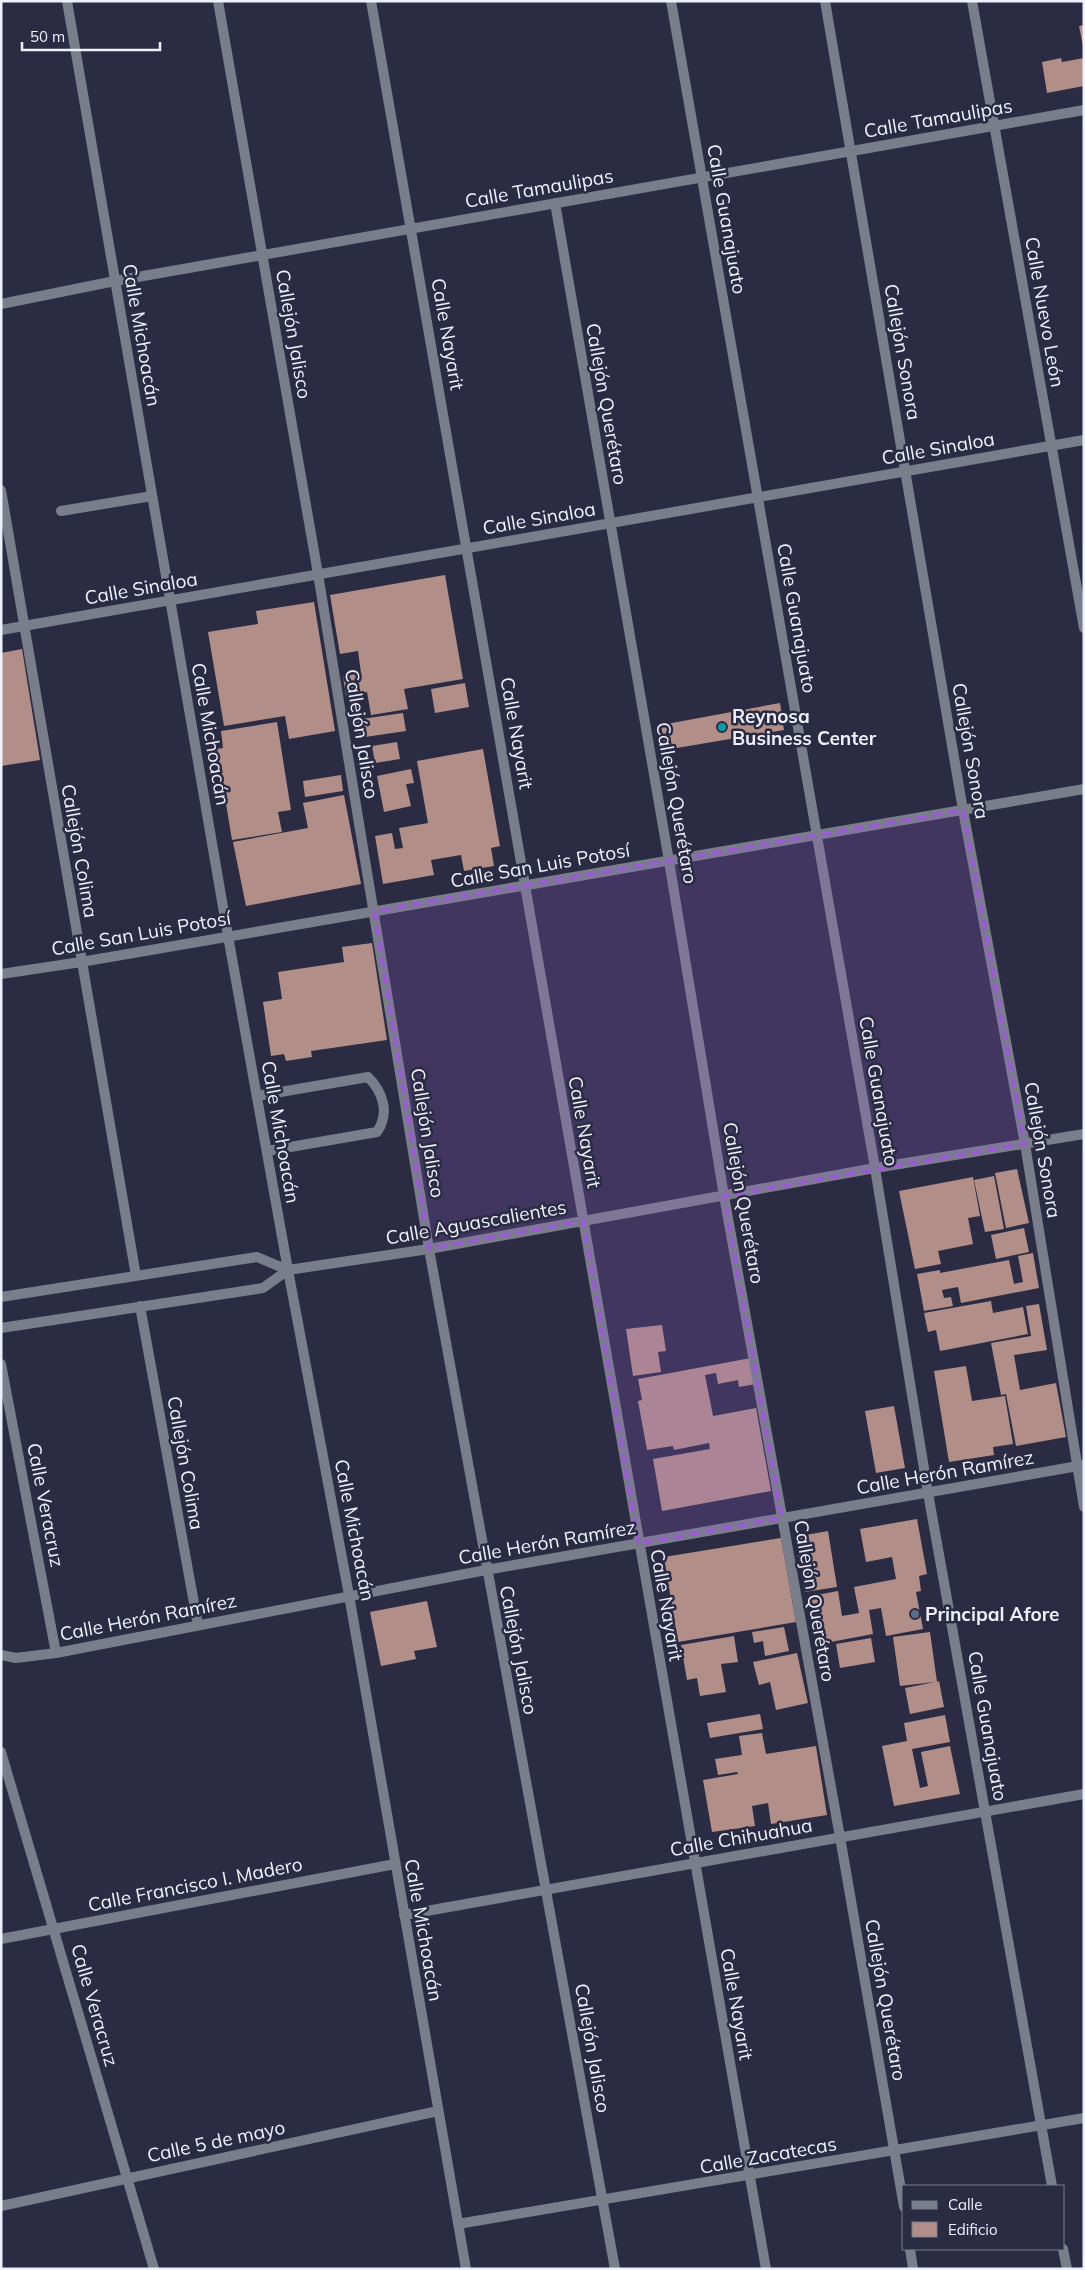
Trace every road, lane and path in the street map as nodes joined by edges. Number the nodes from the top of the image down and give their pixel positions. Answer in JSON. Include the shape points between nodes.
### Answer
{"nodes":[{"id":1,"x":67,"y":1,"type":"edge"},
{"id":2,"x":218,"y":1,"type":"edge"},
{"id":3,"x":371,"y":1,"type":"edge"},
{"id":4,"x":671,"y":1,"type":"edge"},
{"id":5,"x":825,"y":1,"type":"edge"},
{"id":6,"x":972,"y":1,"type":"edge"},
{"id":7,"x":1084,"y":110,"type":"edge"},
{"id":8,"x":994,"y":126,"type":"junction"},
{"id":9,"x":852,"y":151,"type":"junction"},
{"id":10,"x":702,"y":177,"type":"junction"},
{"id":11,"x":555,"y":204,"type":"junction"},
{"id":12,"x":412,"y":229,"type":"junction"},
{"id":13,"x":263,"y":255,"type":"junction"},
{"id":14,"x":115,"y":282,"type":"junction"},
{"id":15,"x":1,"y":304,"type":"edge"},
{"id":16,"x":1084,"y":440,"type":"edge"},
{"id":17,"x":1052,"y":446,"type":"junction"},
{"id":18,"x":906,"y":471,"type":"junction"},
{"id":19,"x":1,"y":490,"type":"edge"},
{"id":20,"x":152,"y":496,"type":"junction"},
{"id":21,"x":758,"y":497,"type":"junction"},
{"id":22,"x":61,"y":512,"type":"dead end"},
{"id":23,"x":610,"y":523,"type":"junction"},
{"id":24,"x":467,"y":548,"type":"junction"},
{"id":25,"x":318,"y":574,"type":"junction"},
{"id":26,"x":170,"y":600,"type":"junction"},
{"id":27,"x":24,"y":626,"type":"junction"},
{"id":28,"x":1084,"y":628,"type":"edge"},
{"id":29,"x":1,"y":630,"type":"edge"},
{"id":30,"x":1084,"y":789,"type":"edge"},
{"id":31,"x":963,"y":810,"type":"junction"},
{"id":32,"x":816,"y":835,"type":"junction"},
{"id":33,"x":669,"y":860,"type":"junction"},
{"id":34,"x":526,"y":885,"type":"junction"},
{"id":35,"x":374,"y":911,"type":"junction"},
{"id":36,"x":228,"y":936,"type":"junction"},
{"id":37,"x":81,"y":962,"type":"junction"},
{"id":38,"x":1,"y":974,"type":"edge"},
{"id":39,"x":257,"y":1096,"type":"junction"},
{"id":40,"x":1084,"y":1134,"type":"edge"},
{"id":41,"x":1025,"y":1144,"type":"junction"},
{"id":42,"x":266,"y":1151,"type":"junction"},
{"id":43,"x":875,"y":1168,"type":"junction"},
{"id":44,"x":724,"y":1196,"type":"junction"},
{"id":45,"x":583,"y":1221,"type":"junction"},
{"id":46,"x":429,"y":1249,"type":"junction"},
{"id":47,"x":288,"y":1270,"type":"junction"},
{"id":48,"x":136,"y":1276,"type":"junction"},
{"id":49,"x":1,"y":1297,"type":"edge"},
{"id":50,"x":140,"y":1306,"type":"junction"},
{"id":51,"x":1,"y":1328,"type":"edge"},
{"id":52,"x":1,"y":1364,"type":"edge"},
{"id":53,"x":1080,"y":1466,"type":"edge"},
{"id":54,"x":928,"y":1493,"type":"junction"},
{"id":55,"x":1084,"y":1507,"type":"edge"},
{"id":56,"x":782,"y":1518,"type":"junction"},
{"id":57,"x":638,"y":1544,"type":"junction"},
{"id":58,"x":486,"y":1570,"type":"junction"},
{"id":59,"x":349,"y":1596,"type":"junction"},
{"id":60,"x":198,"y":1625,"type":"junction"},
{"id":61,"x":56,"y":1652,"type":"junction"},
{"id":62,"x":1,"y":1656,"type":"edge"},
{"id":63,"x":16,"y":1658,"type":"junction"},
{"id":64,"x":1,"y":1665,"type":"edge"},
{"id":65,"x":1,"y":1752,"type":"edge"},
{"id":66,"x":1084,"y":1794,"type":"edge"},
{"id":67,"x":985,"y":1811,"type":"junction"},
{"id":68,"x":840,"y":1837,"type":"junction"},
{"id":69,"x":694,"y":1863,"type":"junction"},
{"id":70,"x":395,"y":1864,"type":"junction"},
{"id":71,"x":547,"y":1889,"type":"junction"},
{"id":72,"x":404,"y":1915,"type":"junction"},
{"id":73,"x":54,"y":1928,"type":"junction"},
{"id":74,"x":1,"y":1939,"type":"edge"},
{"id":75,"x":438,"y":2111,"type":"junction"},
{"id":76,"x":1084,"y":2118,"type":"edge"},
{"id":77,"x":1041,"y":2125,"type":"junction"},
{"id":78,"x":895,"y":2150,"type":"junction"},
{"id":79,"x":749,"y":2176,"type":"junction"},
{"id":80,"x":128,"y":2178,"type":"junction"},
{"id":81,"x":1052,"y":2185,"type":"edge"},
{"id":82,"x":902,"y":2194,"type":"edge"},
{"id":83,"x":602,"y":2201,"type":"junction"},
{"id":84,"x":1,"y":2206,"type":"edge"},
{"id":85,"x":458,"y":2224,"type":"junction"},
{"id":86,"x":910,"y":2250,"type":"edge"},
{"id":87,"x":1063,"y":2250,"type":"edge"},
{"id":88,"x":154,"y":2269,"type":"edge"},
{"id":89,"x":466,"y":2269,"type":"edge"},
{"id":90,"x":615,"y":2269,"type":"edge"},
{"id":91,"x":766,"y":2269,"type":"edge"},
{"id":92,"x":913,"y":2269,"type":"edge"},
{"id":93,"x":1066,"y":2269,"type":"edge"}],
"edges":[{"from":1,"to":14,"type":"street","name":"Calle Michoacán"},
{"from":2,"to":13,"type":"street","name":"Callejón Jalisco"},
{"from":3,"to":12,"type":"street","name":"Calle Nayarit"},
{"from":4,"to":10,"type":"street","name":"Calle Guanajuato"},
{"from":5,"to":9,"type":"street","name":"Callejón Sonora"},
{"from":6,"to":8,"type":"street","name":"Calle Nuevo León"},
{"from":7,"to":8,"type":"street","name":"Calle Tamaulipas"},
{"from":8,"to":9,"type":"street","name":"Calle Tamaulipas"},
{"from":8,"to":17,"type":"street","name":"Calle Nuevo León"},
{"from":9,"to":10,"type":"street","name":"Calle Tamaulipas"},
{"from":9,"to":18,"type":"street","name":"Callejón Sonora"},
{"from":10,"to":11,"type":"street","name":"Calle Tamaulipas"},
{"from":10,"to":21,"type":"street","name":"Calle Guanajuato"},
{"from":11,"to":12,"type":"street","name":"Calle Tamaulipas"},
{"from":11,"to":23,"type":"street","name":"Callejón Querétaro"},
{"from":12,"to":13,"type":"street","name":"Calle Tamaulipas"},
{"from":12,"to":24,"type":"street","name":"Calle Nayarit"},
{"from":13,"to":14,"type":"street","name":"Calle Tamaulipas"},
{"from":13,"to":25,"type":"street","name":"Callejón Jalisco"},
{"from":14,"to":15,"type":"street","name":"Calle Tamaulipas"},
{"from":14,"to":20,"type":"street","name":"Calle Michoacán"},
{"from":16,"to":17,"type":"street","name":"Calle Sinaloa"},
{"from":17,"to":18,"type":"street","name":"Calle Sinaloa"},
{"from":17,"to":28,"type":"street","name":"Calle Nuevo León"},
{"from":18,"to":21,"type":"street","name":"Calle Sinaloa"},
{"from":18,"to":31,"type":"street","name":"Callejón Sonora"},
{"from":19,"to":27,"type":"street","name":"Callejón Colima"},
{"from":20,"to":22,"type":"street"},
{"from":20,"to":26,"type":"street","name":"Calle Michoacán"},
{"from":21,"to":23,"type":"street","name":"Calle Sinaloa"},
{"from":21,"to":32,"type":"street","name":"Calle Guanajuato"},
{"from":23,"to":24,"type":"street","name":"Calle Sinaloa"},
{"from":23,"to":33,"type":"street","name":"Callejón Querétaro"},
{"from":24,"to":25,"type":"street","name":"Calle Sinaloa"},
{"from":24,"to":34,"type":"street","name":"Calle Nayarit"},
{"from":25,"to":26,"type":"street","name":"Calle Sinaloa"},
{"from":25,"to":35,"type":"street","name":"Callejón Jalisco"},
{"from":26,"to":27,"type":"street","name":"Calle Sinaloa"},
{"from":26,"to":36,"type":"street","name":"Calle Michoacán"},
{"from":27,"to":29,"type":"street","name":"Calle Sinaloa"},
{"from":27,"to":37,"type":"street","name":"Callejón Colima"},
{"from":30,"to":31,"type":"street","name":"Calle San Luis Potosí"},
{"from":31,"to":32,"type":"street","name":"Calle San Luis Potosí"},
{"from":31,"to":41,"type":"street","name":"Callejón Sonora"},
{"from":32,"to":33,"type":"street","name":"Calle San Luis Potosí"},
{"from":32,"to":43,"type":"street","name":"Calle Guanajuato"},
{"from":33,"to":34,"type":"street","name":"Calle San Luis Potosí"},
{"from":33,"to":44,"type":"street","name":"Callejón Querétaro"},
{"from":34,"to":35,"type":"street","name":"Calle San Luis Potosí"},
{"from":34,"to":45,"type":"street","name":"Calle Nayarit"},
{"from":35,"to":36,"type":"street","name":"Calle San Luis Potosí"},
{"from":35,"to":46,"type":"street","name":"Callejón Jalisco"},
{"from":36,"to":37,"type":"street","name":"Calle San Luis Potosí"},
{"from":36,"to":39,"type":"street","name":"Calle Michoacán"},
{"from":37,"to":38,"type":"street","name":"Calle San Luis Potosí"},
{"from":37,"to":48,"type":"street","name":"Callejón Colima"},
{"from":39,"to":42,"type":"street","name":"Calle Michoacán"},
{"from":39,"to":42,"type":"street","via":[[368,1077],[377,1086],[384,1102],[384,1122],[377,1132]]},
{"from":40,"to":41,"type":"street","name":"Calle Aguascalientes"},
{"from":41,"to":43,"type":"street","name":"Calle Aguascalientes"},
{"from":41,"to":53,"type":"street","name":"Callejón Sonora"},
{"from":42,"to":47,"type":"street","name":"Calle Michoacán"},
{"from":43,"to":44,"type":"street","name":"Calle Aguascalientes"},
{"from":43,"to":54,"type":"street","name":"Calle Guanajuato"},
{"from":44,"to":45,"type":"street","name":"Calle Aguascalientes"},
{"from":44,"to":56,"type":"street","name":"Callejón Querétaro"},
{"from":45,"to":46,"type":"street","name":"Calle Aguascalientes"},
{"from":45,"to":57,"type":"street","name":"Calle Nayarit"},
{"from":46,"to":47,"type":"street","name":"Calle Aguascalientes"},
{"from":46,"to":58,"type":"street","name":"Callejón Jalisco"},
{"from":47,"to":48,"type":"street","via":[[257,1257]]},
{"from":47,"to":50,"type":"street","name":"Calle Aguascalientes","via":[[263,1288]]},
{"from":47,"to":59,"type":"street","name":"Calle Michoacán"},
{"from":48,"to":49,"type":"street"},
{"from":50,"to":51,"type":"street","name":"Calle Aguascalientes"},
{"from":50,"to":60,"type":"street","name":"Callejón Colima"},
{"from":52,"to":61,"type":"street","name":"Calle Veracruz"},
{"from":53,"to":54,"type":"street","name":"Calle Herón Ramírez"},
{"from":53,"to":55,"type":"street","name":"Callejón Sonora"},
{"from":54,"to":56,"type":"street","name":"Calle Herón Ramírez"},
{"from":54,"to":67,"type":"street","name":"Calle Guanajuato"},
{"from":56,"to":57,"type":"street","name":"Calle Herón Ramírez"},
{"from":56,"to":68,"type":"street","name":"Callejón Querétaro"},
{"from":57,"to":58,"type":"street","name":"Calle Herón Ramírez"},
{"from":57,"to":69,"type":"street","name":"Calle Nayarit"},
{"from":58,"to":59,"type":"street","name":"Calle Herón Ramírez"},
{"from":58,"to":71,"type":"street","name":"Callejón Jalisco"},
{"from":59,"to":60,"type":"street","name":"Calle Herón Ramírez"},
{"from":59,"to":70,"type":"street","name":"Calle Michoacán"},
{"from":60,"to":61,"type":"street","name":"Calle Herón Ramírez"},
{"from":61,"to":63,"type":"street","name":"Calle Herón Ramírez"},
{"from":62,"to":63,"type":"street","name":"Calle Herón Ramírez"},
{"from":63,"to":64,"type":"street","name":"Calle Herón Ramírez"},
{"from":65,"to":73,"type":"street","name":"Calle Veracruz"},
{"from":66,"to":67,"type":"street","name":"Calle Chihuahua"},
{"from":67,"to":68,"type":"street","name":"Calle Chihuahua"},
{"from":67,"to":77,"type":"street","name":"Calle Guanajuato"},
{"from":68,"to":69,"type":"street","name":"Calle Chihuahua"},
{"from":68,"to":78,"type":"street","name":"Callejón Querétaro"},
{"from":69,"to":71,"type":"street","name":"Calle Chihuahua"},
{"from":69,"to":79,"type":"street","name":"Calle Nayarit"},
{"from":70,"to":72,"type":"street","name":"Calle Michoacán"},
{"from":70,"to":73,"type":"street","name":"Calle Francisco I. Madero"},
{"from":71,"to":72,"type":"street","name":"Calle Chihuahua"},
{"from":71,"to":83,"type":"street","name":"Callejón Jalisco"},
{"from":72,"to":75,"type":"street","name":"Calle Michoacán"},
{"from":73,"to":74,"type":"street","name":"Calle Francisco I. Madero"},
{"from":73,"to":80,"type":"street","name":"Calle Veracruz"},
{"from":75,"to":80,"type":"street","name":"Calle 5 de mayo"},
{"from":75,"to":85,"type":"street","name":"Calle Michoacán"},
{"from":76,"to":77,"type":"street","name":"Calle Zacatecas"},
{"from":77,"to":78,"type":"street","name":"Calle Zacatecas"},
{"from":77,"to":81,"type":"street","name":"Calle Guanajuato"},
{"from":78,"to":79,"type":"street","name":"Calle Zacatecas"},
{"from":78,"to":82,"type":"street","name":"Callejón Querétaro"},
{"from":79,"to":83,"type":"street","name":"Calle Zacatecas"},
{"from":79,"to":91,"type":"street","name":"Calle Nayarit"},
{"from":80,"to":84,"type":"street","name":"Calle 5 de mayo"},
{"from":80,"to":88,"type":"street","name":"Calle Veracruz"},
{"from":83,"to":85,"type":"street","name":"Calle Zacatecas"},
{"from":83,"to":90,"type":"street","name":"Callejón Jalisco"},
{"from":85,"to":89,"type":"street","name":"Calle Michoacán"},
{"from":86,"to":92,"type":"street"},
{"from":87,"to":93,"type":"street"}]}
